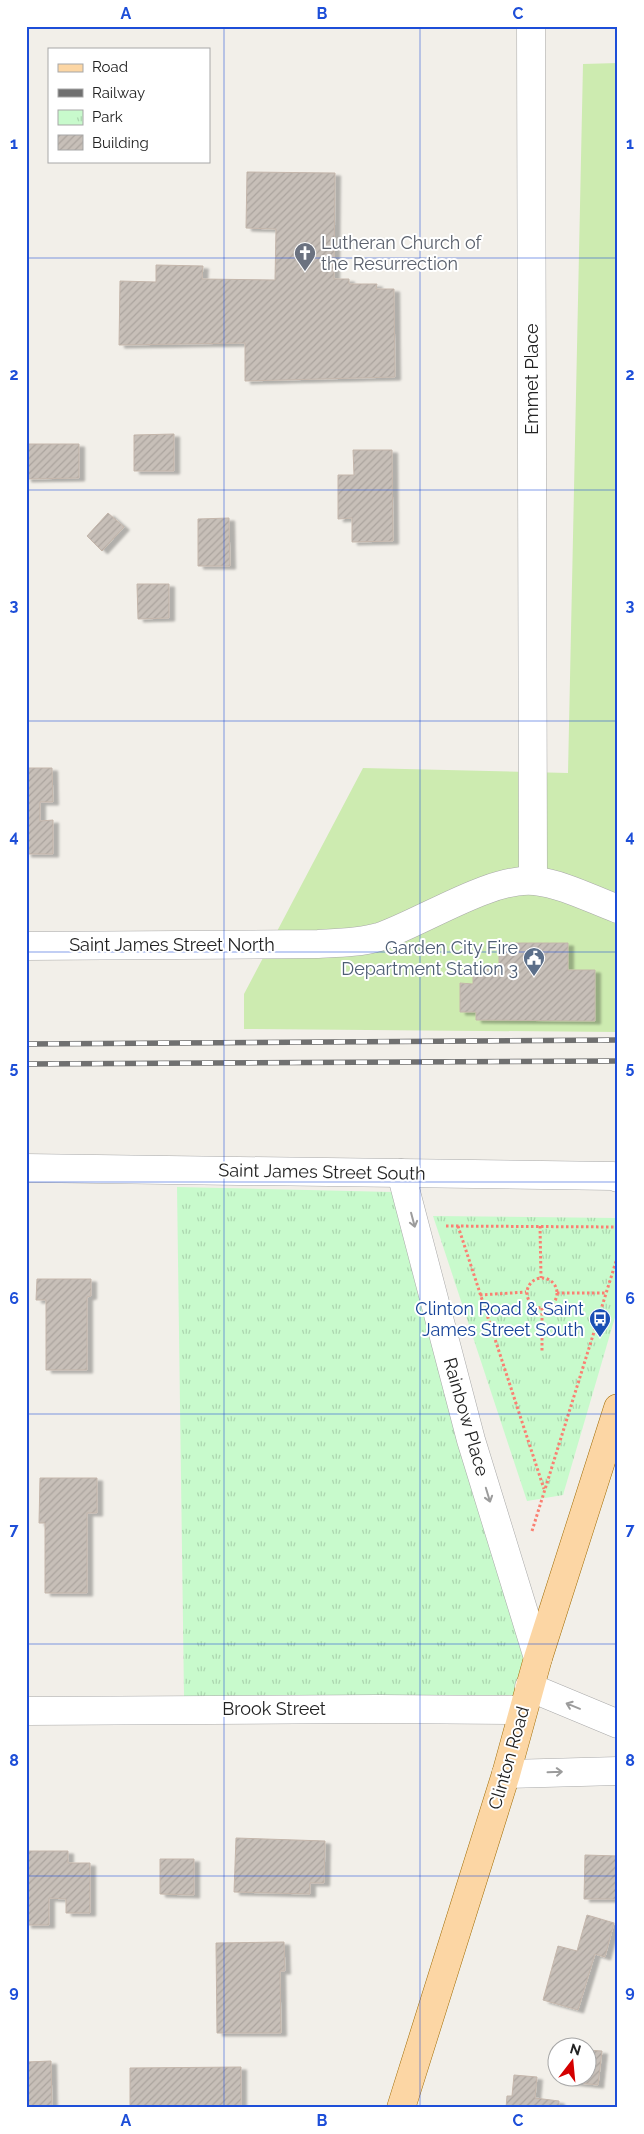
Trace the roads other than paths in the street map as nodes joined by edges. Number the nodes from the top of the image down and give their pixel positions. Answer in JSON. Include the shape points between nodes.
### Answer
{"nodes":[{"id":1,"x":531,"y":26,"type":"edge"},
{"id":2,"x":533,"y":880,"type":"junction"},
{"id":3,"x":618,"y":908,"type":"edge"},
{"id":4,"x":26,"y":946,"type":"edge"},
{"id":5,"x":26,"y":1168,"type":"edge"},
{"id":6,"x":401,"y":1173,"type":"junction"},
{"id":7,"x":618,"y":1178,"type":"edge"},
{"id":8,"x":618,"y":1408,"type":"edge"},
{"id":9,"x":538,"y":1658,"type":"junction"},
{"id":10,"x":526,"y":1699,"type":"junction"},
{"id":11,"x":26,"y":1711,"type":"edge"},
{"id":12,"x":618,"y":1724,"type":"edge"},
{"id":13,"x":618,"y":1771,"type":"edge"},
{"id":14,"x":506,"y":1774,"type":"junction"},
{"id":15,"x":401,"y":2108,"type":"edge"}],
"edges":[{"from":1,"to":2,"type":"street","name":"Emmet Place"},
{"from":2,"to":3,"type":"street"},
{"from":2,"to":4,"type":"street","name":"Saint James Street North","via":[[484,890],[377,938],[357,942]]},
{"from":5,"to":6,"type":"street","name":"Saint James Street South"},
{"from":6,"to":7,"type":"street","name":"Saint James Street South"},
{"from":6,"to":9,"type":"street","name":"Rainbow Place","one_way":true,"via":[[471,1440]]},
{"from":8,"to":9,"type":"main road","name":"Clinton Road"},
{"from":9,"to":10,"type":"main road","name":"Clinton Road"},
{"from":10,"to":11,"type":"street","name":"Brook Street","via":[[378,1708]]},
{"from":12,"to":10,"type":"street","name":"Brook Street","one_way":true},
{"from":10,"to":14,"type":"main road","name":"Clinton Road"},
{"from":14,"to":13,"type":"street","one_way":true},
{"from":14,"to":15,"type":"main road","name":"Clinton Road"}]}
